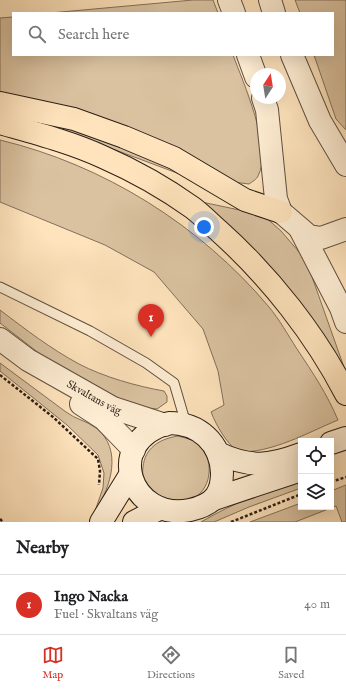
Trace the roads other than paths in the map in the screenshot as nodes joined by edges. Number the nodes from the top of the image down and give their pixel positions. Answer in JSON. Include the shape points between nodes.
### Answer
{"nodes":[{"id":1,"x":229,"y":0,"type":"edge"},
{"id":2,"x":234,"y":12,"type":"edge"},
{"id":3,"x":248,"y":56,"type":"edge"},
{"id":4,"x":292,"y":56,"type":"edge"},
{"id":5,"x":253,"y":68,"type":"edge"},
{"id":6,"x":0,"y":103,"type":"edge"},
{"id":7,"x":265,"y":104,"type":"edge"},
{"id":8,"x":0,"y":123,"type":"edge"},
{"id":9,"x":346,"y":165,"type":"edge"},
{"id":10,"x":281,"y":212,"type":"junction"},
{"id":11,"x":300,"y":229,"type":"junction"},
{"id":12,"x":346,"y":229,"type":"edge"},
{"id":13,"x":0,"y":287,"type":"edge"},
{"id":14,"x":346,"y":322,"type":"edge"},
{"id":15,"x":0,"y":339,"type":"edge"},
{"id":16,"x":28,"y":360,"type":"junction"},
{"id":17,"x":346,"y":394,"type":"edge"},
{"id":18,"x":175,"y":424,"type":"junction"},
{"id":19,"x":346,"y":438,"type":"edge"},
{"id":20,"x":334,"y":443,"type":"edge"},
{"id":21,"x":134,"y":450,"type":"junction"},
{"id":22,"x":218,"y":453,"type":"junction"},
{"id":23,"x":346,"y":453,"type":"edge"},
{"id":24,"x":298,"y":455,"type":"edge"},
{"id":25,"x":334,"y":458,"type":"edge"},
{"id":26,"x":298,"y":471,"type":"edge"},
{"id":27,"x":130,"y":475,"type":"junction"},
{"id":28,"x":214,"y":499,"type":"junction"},
{"id":29,"x":173,"y":515,"type":"edge"},
{"id":30,"x":101,"y":522,"type":"edge"},
{"id":31,"x":134,"y":522,"type":"edge"}],
"edges":[{"from":1,"to":2,"type":"street"},
{"from":3,"to":5,"type":"street"},
{"from":4,"to":9,"type":"street","via":[[320,121]]},
{"from":6,"to":10,"type":"highway","via":[[74,119],[124,137],[174,158],[245,200]]},
{"from":7,"to":10,"type":"street","via":[[276,199]]},
{"from":8,"to":17,"type":"highway","via":[[54,138],[102,157],[160,187],[194,209],[237,248],[278,293],[313,340]]},
{"from":10,"to":11,"type":"street"},
{"from":11,"to":12,"type":"street","via":[[309,236],[321,238]]},
{"from":11,"to":14,"type":"street"},
{"from":13,"to":18,"type":"lane","via":[[90,332],[174,383]]},
{"from":15,"to":16,"type":"street","name":"Skvaltans väg"},
{"from":16,"to":18,"type":"street","name":"Skvaltans väg","via":[[113,408]]},
{"from":16,"to":21,"type":"street","name":"Skvaltans väg","via":[[56,388],[104,419]]},
{"from":18,"to":21,"type":"street","via":[[145,436]]},
{"from":18,"to":22,"type":"street","name":"Skvaltans väg","via":[[207,436]]},
{"from":19,"to":20,"type":"street"},
{"from":21,"to":27,"type":"street","via":[[130,458]]},
{"from":22,"to":24,"type":"street","via":[[234,461],[265,465]]},
{"from":22,"to":28,"type":"street","name":"Skvaltans väg","via":[[222,469],[221,487]]},
{"from":23,"to":25,"type":"street"},
{"from":26,"to":28,"type":"street"},
{"from":27,"to":29,"type":"street","via":[[143,497]]},
{"from":27,"to":30,"type":"street"},
{"from":28,"to":29,"type":"street","via":[[195,509]]},
{"from":29,"to":31,"type":"street"}]}
